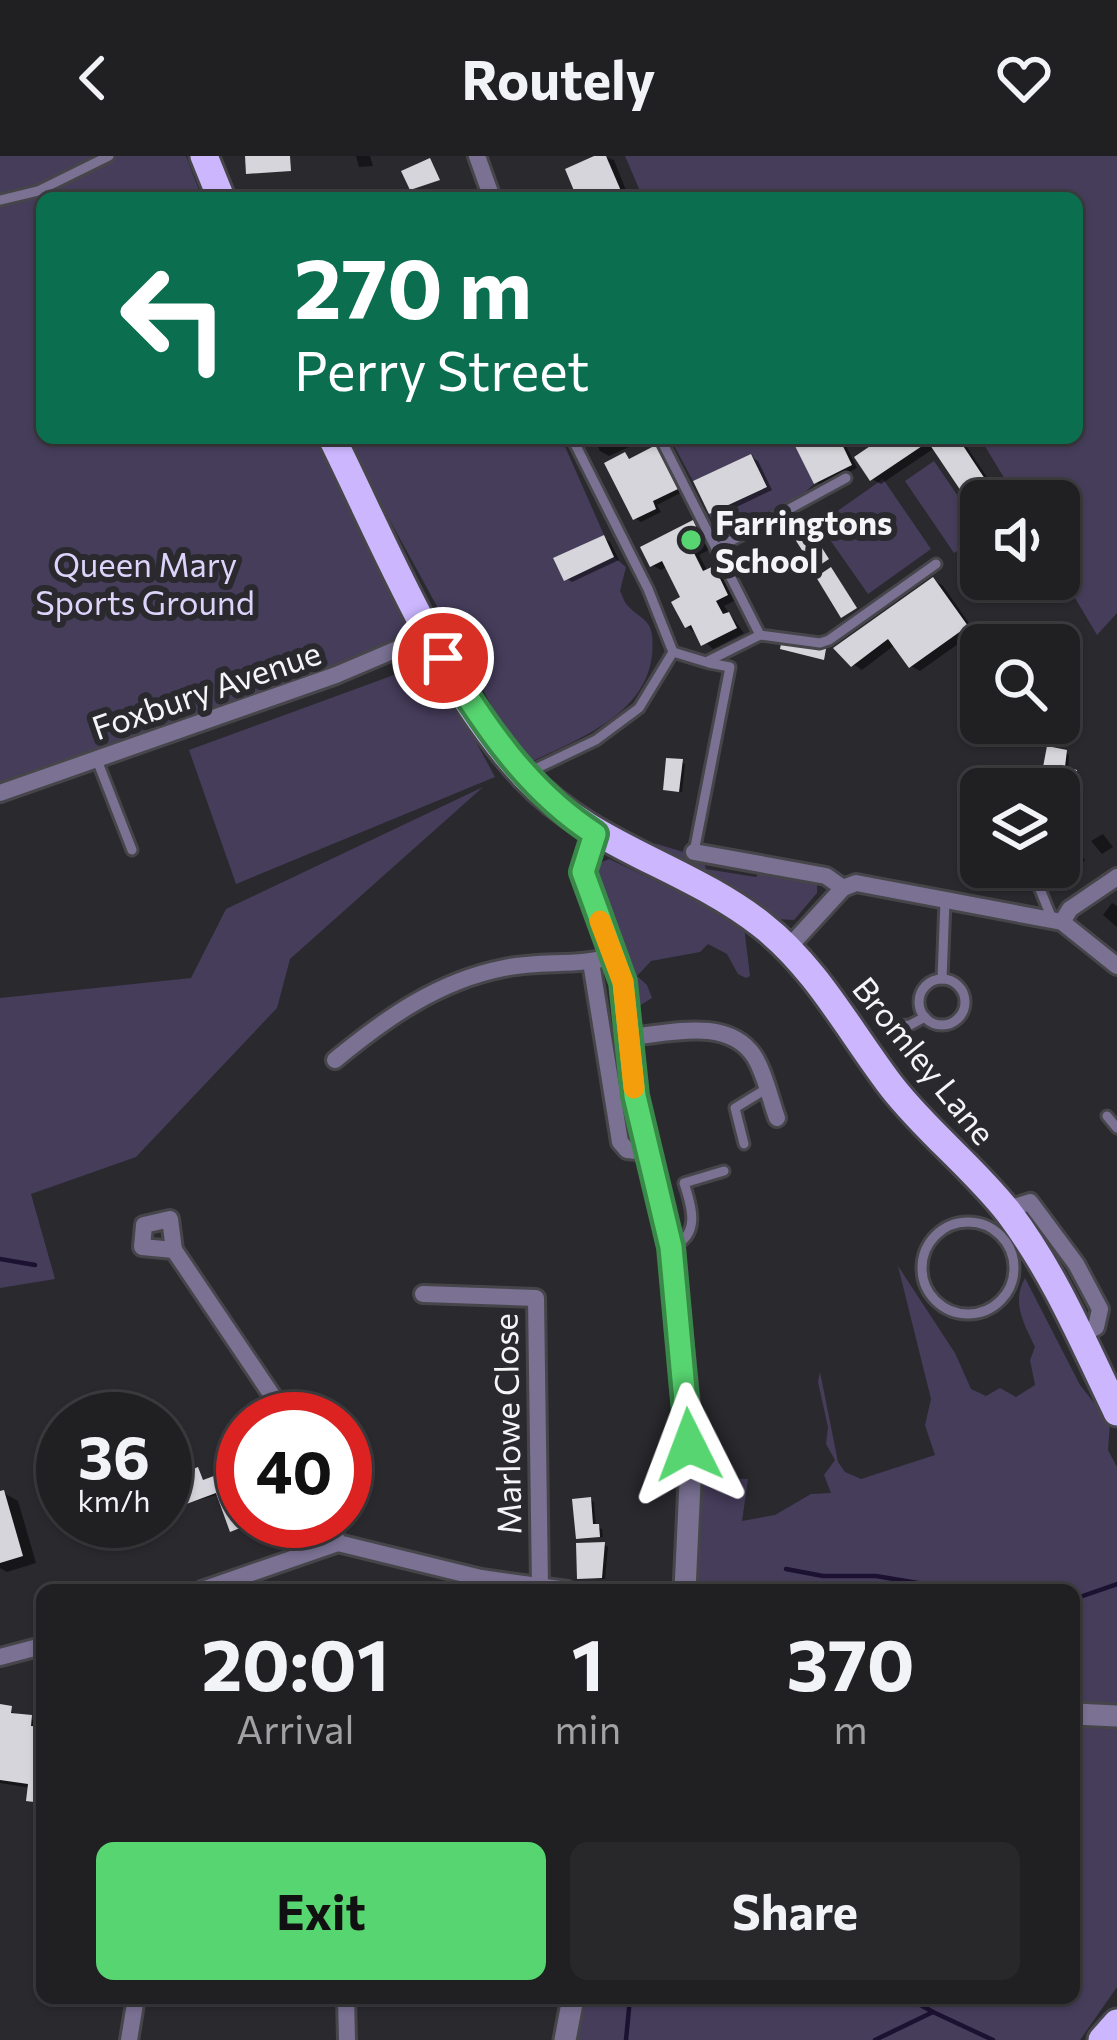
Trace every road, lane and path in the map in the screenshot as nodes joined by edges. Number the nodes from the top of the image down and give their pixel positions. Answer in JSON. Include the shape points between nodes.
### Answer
{"nodes":[{"id":1,"x":109,"y":156,"type":"edge"},
{"id":2,"x":204,"y":156,"type":"edge"},
{"id":3,"x":476,"y":156,"type":"edge"},
{"id":4,"x":219,"y":192,"type":"edge"},
{"id":5,"x":490,"y":192,"type":"edge"},
{"id":6,"x":0,"y":200,"type":"edge"},
{"id":7,"x":335,"y":444,"type":"edge"},
{"id":8,"x":575,"y":444,"type":"edge"},
{"id":9,"x":663,"y":444,"type":"edge"},
{"id":10,"x":846,"y":478,"type":"dead end"},
{"id":11,"x":716,"y":549,"type":"junction"},
{"id":12,"x":936,"y":564,"type":"dead end"},
{"id":13,"x":430,"y":635,"type":"junction"},
{"id":14,"x":760,"y":635,"type":"junction"},
{"id":15,"x":673,"y":652,"type":"junction"},
{"id":16,"x":706,"y":662,"type":"junction"},
{"id":17,"x":97,"y":759,"type":"junction"},
{"id":18,"x":523,"y":774,"type":"junction"},
{"id":19,"x":0,"y":793,"type":"edge"},
{"id":20,"x":595,"y":834,"type":"junction"},
{"id":21,"x":132,"y":850,"type":"dead end"},
{"id":22,"x":694,"y":852,"type":"joint"},
{"id":23,"x":1117,"y":877,"type":"edge"},
{"id":24,"x":843,"y":887,"type":"junction"},
{"id":25,"x":1041,"y":888,"type":"edge"},
{"id":26,"x":946,"y":899,"type":"junction"},
{"id":27,"x":1057,"y":921,"type":"junction"},
{"id":28,"x":788,"y":948,"type":"junction"},
{"id":29,"x":614,"y":956,"type":"junction"},
{"id":30,"x":591,"y":962,"type":"junction"},
{"id":31,"x":1117,"y":966,"type":"edge"},
{"id":32,"x":942,"y":980,"type":"junction"},
{"id":33,"x":925,"y":1017,"type":"junction"},
{"id":34,"x":886,"y":1026,"type":"dead end"},
{"id":35,"x":629,"y":1037,"type":"junction"},
{"id":36,"x":335,"y":1060,"type":"dead end"},
{"id":37,"x":766,"y":1089,"type":"junction"},
{"id":38,"x":1107,"y":1116,"type":"dead end"},
{"id":39,"x":777,"y":1118,"type":"dead end"},
{"id":40,"x":1117,"y":1128,"type":"edge"},
{"id":41,"x":744,"y":1144,"type":"dead end"},
{"id":42,"x":646,"y":1152,"type":"junction"},
{"id":43,"x":724,"y":1172,"type":"dead end"},
{"id":44,"x":1006,"y":1210,"type":"junction"},
{"id":45,"x":671,"y":1247,"type":"junction"},
{"id":46,"x":174,"y":1250,"type":"dead end"},
{"id":47,"x":1041,"y":1260,"type":"junction"},
{"id":48,"x":1013,"y":1276,"type":"junction"},
{"id":49,"x":423,"y":1294,"type":"dead end"},
{"id":50,"x":1080,"y":1335,"type":"junction"},
{"id":51,"x":270,"y":1392,"type":"edge"},
{"id":52,"x":1117,"y":1412,"type":"edge"},
{"id":53,"x":326,"y":1548,"type":"edge"},
{"id":54,"x":355,"y":1548,"type":"edge"},
{"id":55,"x":220,"y":1584,"type":"edge"},
{"id":56,"x":521,"y":1584,"type":"edge"},
{"id":57,"x":541,"y":1584,"type":"edge"},
{"id":58,"x":685,"y":1584,"type":"edge"},
{"id":59,"x":36,"y":1648,"type":"edge"},
{"id":60,"x":0,"y":1658,"type":"edge"},
{"id":61,"x":1080,"y":1714,"type":"edge"},
{"id":62,"x":1117,"y":1716,"type":"edge"},
{"id":63,"x":135,"y":2004,"type":"edge"},
{"id":64,"x":346,"y":2004,"type":"edge"},
{"id":65,"x":572,"y":2004,"type":"edge"},
{"id":66,"x":1117,"y":2023,"type":"edge"},
{"id":67,"x":129,"y":2040,"type":"edge"},
{"id":68,"x":347,"y":2040,"type":"edge"},
{"id":69,"x":565,"y":2040,"type":"edge"},
{"id":70,"x":1102,"y":2040,"type":"edge"}],
"edges":[{"from":1,"to":6,"type":"lane"},
{"from":2,"to":4,"type":"main road"},
{"from":3,"to":5,"type":"street"},
{"from":7,"to":13,"type":"main road","name":"Bromley Lane"},
{"from":8,"to":15,"type":"lane"},
{"from":9,"to":11,"type":"lane"},
{"from":10,"to":11,"type":"lane"},
{"from":11,"to":14,"type":"lane"},
{"from":12,"to":14,"type":"lane","via":[[829,640]]},
{"from":13,"to":17,"type":"street","name":"Foxbury Avenue"},
{"from":13,"to":18,"type":"main road","name":"Bromley Lane"},
{"from":14,"to":16,"type":"lane"},
{"from":15,"to":16,"type":"lane"},
{"from":15,"to":18,"type":"lane","via":[[639,708],[596,740]]},
{"from":16,"to":22,"type":"lane","via":[[730,667]]},
{"from":17,"to":19,"type":"street","name":"Foxbury Avenue"},
{"from":17,"to":21,"type":"lane"},
{"from":18,"to":20,"type":"main road","name":"Bromley Lane"},
{"from":20,"to":28,"type":"main road","name":"Bromley Lane","via":[[737,907]]},
{"from":20,"to":29,"type":"street","via":[[583,872]]},
{"from":22,"to":24,"type":"street","via":[[826,876]]},
{"from":23,"to":27,"type":"street"},
{"from":24,"to":26,"type":"street"},
{"from":24,"to":28,"type":"street"},
{"from":25,"to":27,"type":"lane"},
{"from":26,"to":27,"type":"street"},
{"from":26,"to":32,"type":"lane"},
{"from":27,"to":31,"type":"street"},
{"from":28,"to":44,"type":"main road","name":"Bromley Lane","via":[[897,1093]]},
{"from":29,"to":30,"type":"street"},
{"from":29,"to":35,"type":"street"},
{"from":30,"to":36,"type":"street","via":[[504,968],[430,993]]},
{"from":30,"to":42,"type":"street","via":[[620,1142]]},
{"from":32,"to":33,"type":"lane","via":[[922,991]]},
{"from":32,"to":33,"type":"lane","via":[[960,989],[964,1009],[949,1024]]},
{"from":33,"to":34,"type":"lane"},
{"from":35,"to":37,"type":"street","via":[[723,1033],[754,1057]]},
{"from":35,"to":42,"type":"street"},
{"from":37,"to":39,"type":"street"},
{"from":37,"to":41,"type":"lane","via":[[735,1108]]},
{"from":38,"to":40,"type":"lane"},
{"from":42,"to":45,"type":"street"},
{"from":43,"to":45,"type":"lane","via":[[684,1183],[691,1227]]},
{"from":44,"to":47,"type":"main road","name":"Bromley Lane"},
{"from":44,"to":50,"type":"street","via":[[1030,1202],[1076,1264],[1100,1309],[1096,1327]]},
{"from":45,"to":58,"type":"street","via":[[688,1407]]},
{"from":46,"to":51,"type":"street"},
{"from":47,"to":48,"type":"lane"},
{"from":47,"to":50,"type":"main road","name":"Bromley Lane"},
{"from":48,"to":48,"type":"lane","via":[[1009,1247],[974,1222],[946,1227],[922,1264],[929,1294],[954,1313],[985,1312]]},
{"from":49,"to":57,"type":"street","name":"Marlowe Close","via":[[536,1298]]},
{"from":50,"to":52,"type":"main road","name":"Bromley Lane"},
{"from":53,"to":55,"type":"street"},
{"from":54,"to":56,"type":"street"},
{"from":59,"to":60,"type":"street"},
{"from":61,"to":62,"type":"street"},
{"from":63,"to":67,"type":"street"},
{"from":64,"to":68,"type":"street"},
{"from":65,"to":69,"type":"street"},
{"from":66,"to":70,"type":"main road"}]}
